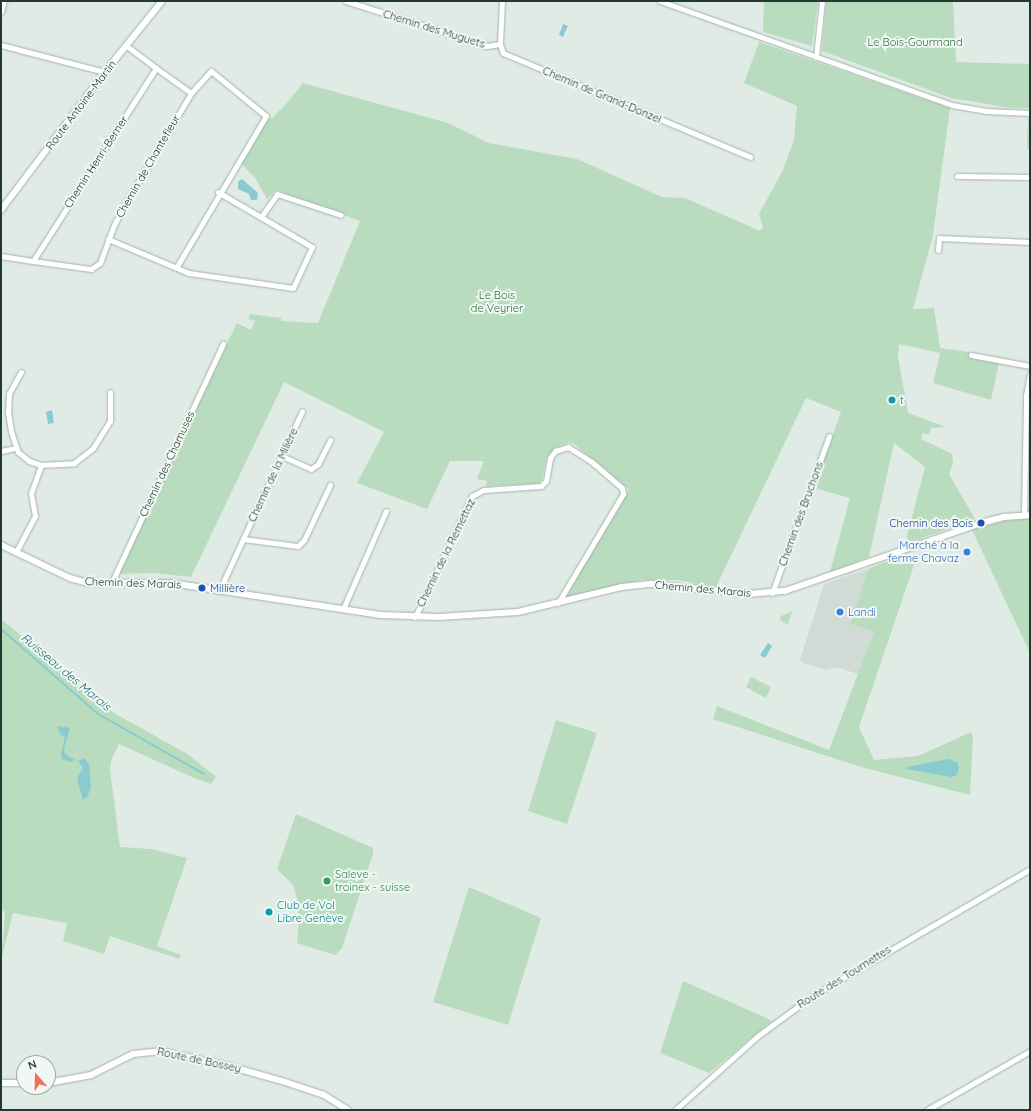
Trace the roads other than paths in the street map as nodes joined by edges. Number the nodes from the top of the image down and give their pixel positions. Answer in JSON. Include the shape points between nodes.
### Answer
{"nodes":[{"id":1,"x":4,"y":1,"type":"edge"},
{"id":2,"x":162,"y":1,"type":"edge"},
{"id":3,"x":346,"y":1,"type":"edge"},
{"id":4,"x":502,"y":1,"type":"edge"},
{"id":5,"x":660,"y":1,"type":"edge"},
{"id":6,"x":822,"y":1,"type":"edge"},
{"id":7,"x":1,"y":12,"type":"edge"},
{"id":8,"x":500,"y":44,"type":"junction"},
{"id":9,"x":126,"y":45,"type":"junction"},
{"id":10,"x":1,"y":46,"type":"edge"},
{"id":11,"x":816,"y":57,"type":"junction"},
{"id":12,"x":156,"y":68,"type":"junction"},
{"id":13,"x":105,"y":72,"type":"junction"},
{"id":14,"x":190,"y":93,"type":"junction"},
{"id":15,"x":1030,"y":114,"type":"edge"},
{"id":16,"x":750,"y":157,"type":"dead end"},
{"id":17,"x":957,"y":176,"type":"dead end"},
{"id":18,"x":1030,"y":177,"type":"edge"},
{"id":19,"x":218,"y":192,"type":"junction"},
{"id":20,"x":1,"y":210,"type":"edge"},
{"id":21,"x":342,"y":215,"type":"dead end"},
{"id":22,"x":261,"y":217,"type":"junction"},
{"id":23,"x":108,"y":239,"type":"junction"},
{"id":24,"x":1030,"y":242,"type":"edge"},
{"id":25,"x":938,"y":250,"type":"dead end"},
{"id":26,"x":1,"y":256,"type":"edge"},
{"id":27,"x":33,"y":261,"type":"junction"},
{"id":28,"x":176,"y":268,"type":"junction"},
{"id":29,"x":223,"y":344,"type":"dead end"},
{"id":30,"x":971,"y":355,"type":"dead end"},
{"id":31,"x":1030,"y":366,"type":"edge"},
{"id":32,"x":21,"y":372,"type":"dead end"},
{"id":33,"x":1030,"y":374,"type":"edge"},
{"id":34,"x":110,"y":392,"type":"dead end"},
{"id":35,"x":302,"y":411,"type":"dead end"},
{"id":36,"x":829,"y":436,"type":"dead end"},
{"id":37,"x":330,"y":440,"type":"dead end"},
{"id":38,"x":16,"y":448,"type":"junction"},
{"id":39,"x":1,"y":451,"type":"edge"},
{"id":40,"x":282,"y":456,"type":"junction"},
{"id":41,"x":41,"y":465,"type":"junction"},
{"id":42,"x":330,"y":485,"type":"dead end"},
{"id":43,"x":481,"y":485,"type":"dead end"},
{"id":44,"x":480,"y":492,"type":"junction"},
{"id":45,"x":386,"y":511,"type":"dead end"},
{"id":46,"x":1027,"y":515,"type":"edge"},
{"id":47,"x":243,"y":539,"type":"junction"},
{"id":48,"x":1,"y":545,"type":"edge"},
{"id":49,"x":16,"y":552,"type":"junction"},
{"id":50,"x":111,"y":584,"type":"junction"},
{"id":51,"x":219,"y":590,"type":"junction"},
{"id":52,"x":772,"y":593,"type":"junction"},
{"id":53,"x":558,"y":604,"type":"junction"},
{"id":54,"x":342,"y":609,"type":"junction"},
{"id":55,"x":415,"y":617,"type":"junction"},
{"id":56,"x":1030,"y":869,"type":"edge"},
{"id":57,"x":1030,"y":1051,"type":"edge"},
{"id":58,"x":56,"y":1082,"type":"edge"},
{"id":59,"x":1,"y":1083,"type":"edge"},
{"id":60,"x":16,"y":1083,"type":"edge"},
{"id":61,"x":348,"y":1110,"type":"edge"},
{"id":62,"x":675,"y":1110,"type":"edge"},
{"id":63,"x":927,"y":1110,"type":"edge"}],
"edges":[{"from":1,"to":7,"type":"street"},
{"from":2,"to":9,"type":"street","name":"Route Antoine-Martin"},
{"from":3,"to":8,"type":"street","name":"Chemin des Muguets","via":[[487,46]]},
{"from":4,"to":8,"type":"street"},
{"from":5,"to":11,"type":"street"},
{"from":6,"to":11,"type":"street"},
{"from":8,"to":16,"type":"street","name":"Chemin de Grand-Donzel","via":[[503,53],[511,58]]},
{"from":9,"to":12,"type":"street"},
{"from":9,"to":13,"type":"street","name":"Route Antoine-Martin"},
{"from":10,"to":13,"type":"street"},
{"from":11,"to":15,"type":"street","via":[[952,105],[986,111]]},
{"from":12,"to":14,"type":"street"},
{"from":12,"to":27,"type":"street","name":"Chemin Henri-Berner"},
{"from":13,"to":20,"type":"street","name":"Route Antoine-Martin"},
{"from":14,"to":19,"type":"street","name":"Chemin de Chantefleur","via":[[210,71],[266,116]]},
{"from":14,"to":23,"type":"street","name":"Chemin de Chantefleur","via":[[127,201]]},
{"from":17,"to":18,"type":"street"},
{"from":19,"to":22,"type":"street"},
{"from":19,"to":28,"type":"street","name":"Chemin de Chantefleur"},
{"from":21,"to":22,"type":"street","via":[[277,194]]},
{"from":22,"to":28,"type":"street","via":[[312,247],[293,288],[194,275]]},
{"from":23,"to":27,"type":"street","name":"Chemin de Chantefleur","via":[[100,263],[95,268]]},
{"from":23,"to":28,"type":"street"},
{"from":24,"to":25,"type":"street","via":[[939,238]]},
{"from":26,"to":27,"type":"street"},
{"from":29,"to":50,"type":"street","name":"Chemin des Chamuses"},
{"from":30,"to":31,"type":"street"},
{"from":32,"to":38,"type":"street","via":[[10,388],[8,401]]},
{"from":33,"to":46,"type":"street","via":[[1026,395]]},
{"from":34,"to":41,"type":"street","via":[[110,422],[93,448],[74,463]]},
{"from":35,"to":40,"type":"street","name":"Chemin de la Milière"},
{"from":36,"to":52,"type":"street","name":"Chemin des Bruchons"},
{"from":37,"to":40,"type":"street","via":[[318,464],[311,469]]},
{"from":38,"to":39,"type":"street"},
{"from":38,"to":41,"type":"street","via":[[23,457]]},
{"from":40,"to":47,"type":"street","name":"Chemin de la Milière"},
{"from":41,"to":49,"type":"street","via":[[31,493],[35,516]]},
{"from":42,"to":47,"type":"street","via":[[304,540],[298,546]]},
{"from":43,"to":44,"type":"street","name":"Chemin de la Remettaz"},
{"from":44,"to":53,"type":"street","name":"Chemin de la Remettaz","via":[[541,486],[546,481],[550,458],[555,451],[568,447],[592,462],[622,488],[622,497]]},
{"from":44,"to":55,"type":"street","name":"Chemin de la Remettaz","via":[[469,500]]},
{"from":45,"to":54,"type":"street"},
{"from":46,"to":52,"type":"street","name":"Chemin des Marais","via":[[981,523],[805,586]]},
{"from":47,"to":51,"type":"street","name":"Chemin de la Milière"},
{"from":48,"to":49,"type":"street","name":"Chemin des Marais"},
{"from":49,"to":50,"type":"street","name":"Chemin des Marais","via":[[77,581]]},
{"from":50,"to":51,"type":"street","name":"Chemin des Marais","via":[[163,583]]},
{"from":51,"to":54,"type":"street","name":"Chemin des Marais"},
{"from":52,"to":53,"type":"street","name":"Chemin des Marais","via":[[737,594],[681,585],[651,584],[621,587]]},
{"from":53,"to":55,"type":"street","name":"Chemin des Marais","via":[[490,615]]},
{"from":54,"to":55,"type":"street","name":"Chemin des Marais"},
{"from":56,"to":62,"type":"street","name":"Route des Tournettes","via":[[812,996],[758,1035]]},
{"from":57,"to":63,"type":"street"},
{"from":58,"to":61,"type":"street","name":"Route de Bossey","via":[[91,1075],[133,1054],[160,1051],[271,1077],[324,1096]]},
{"from":59,"to":60,"type":"street"}]}
